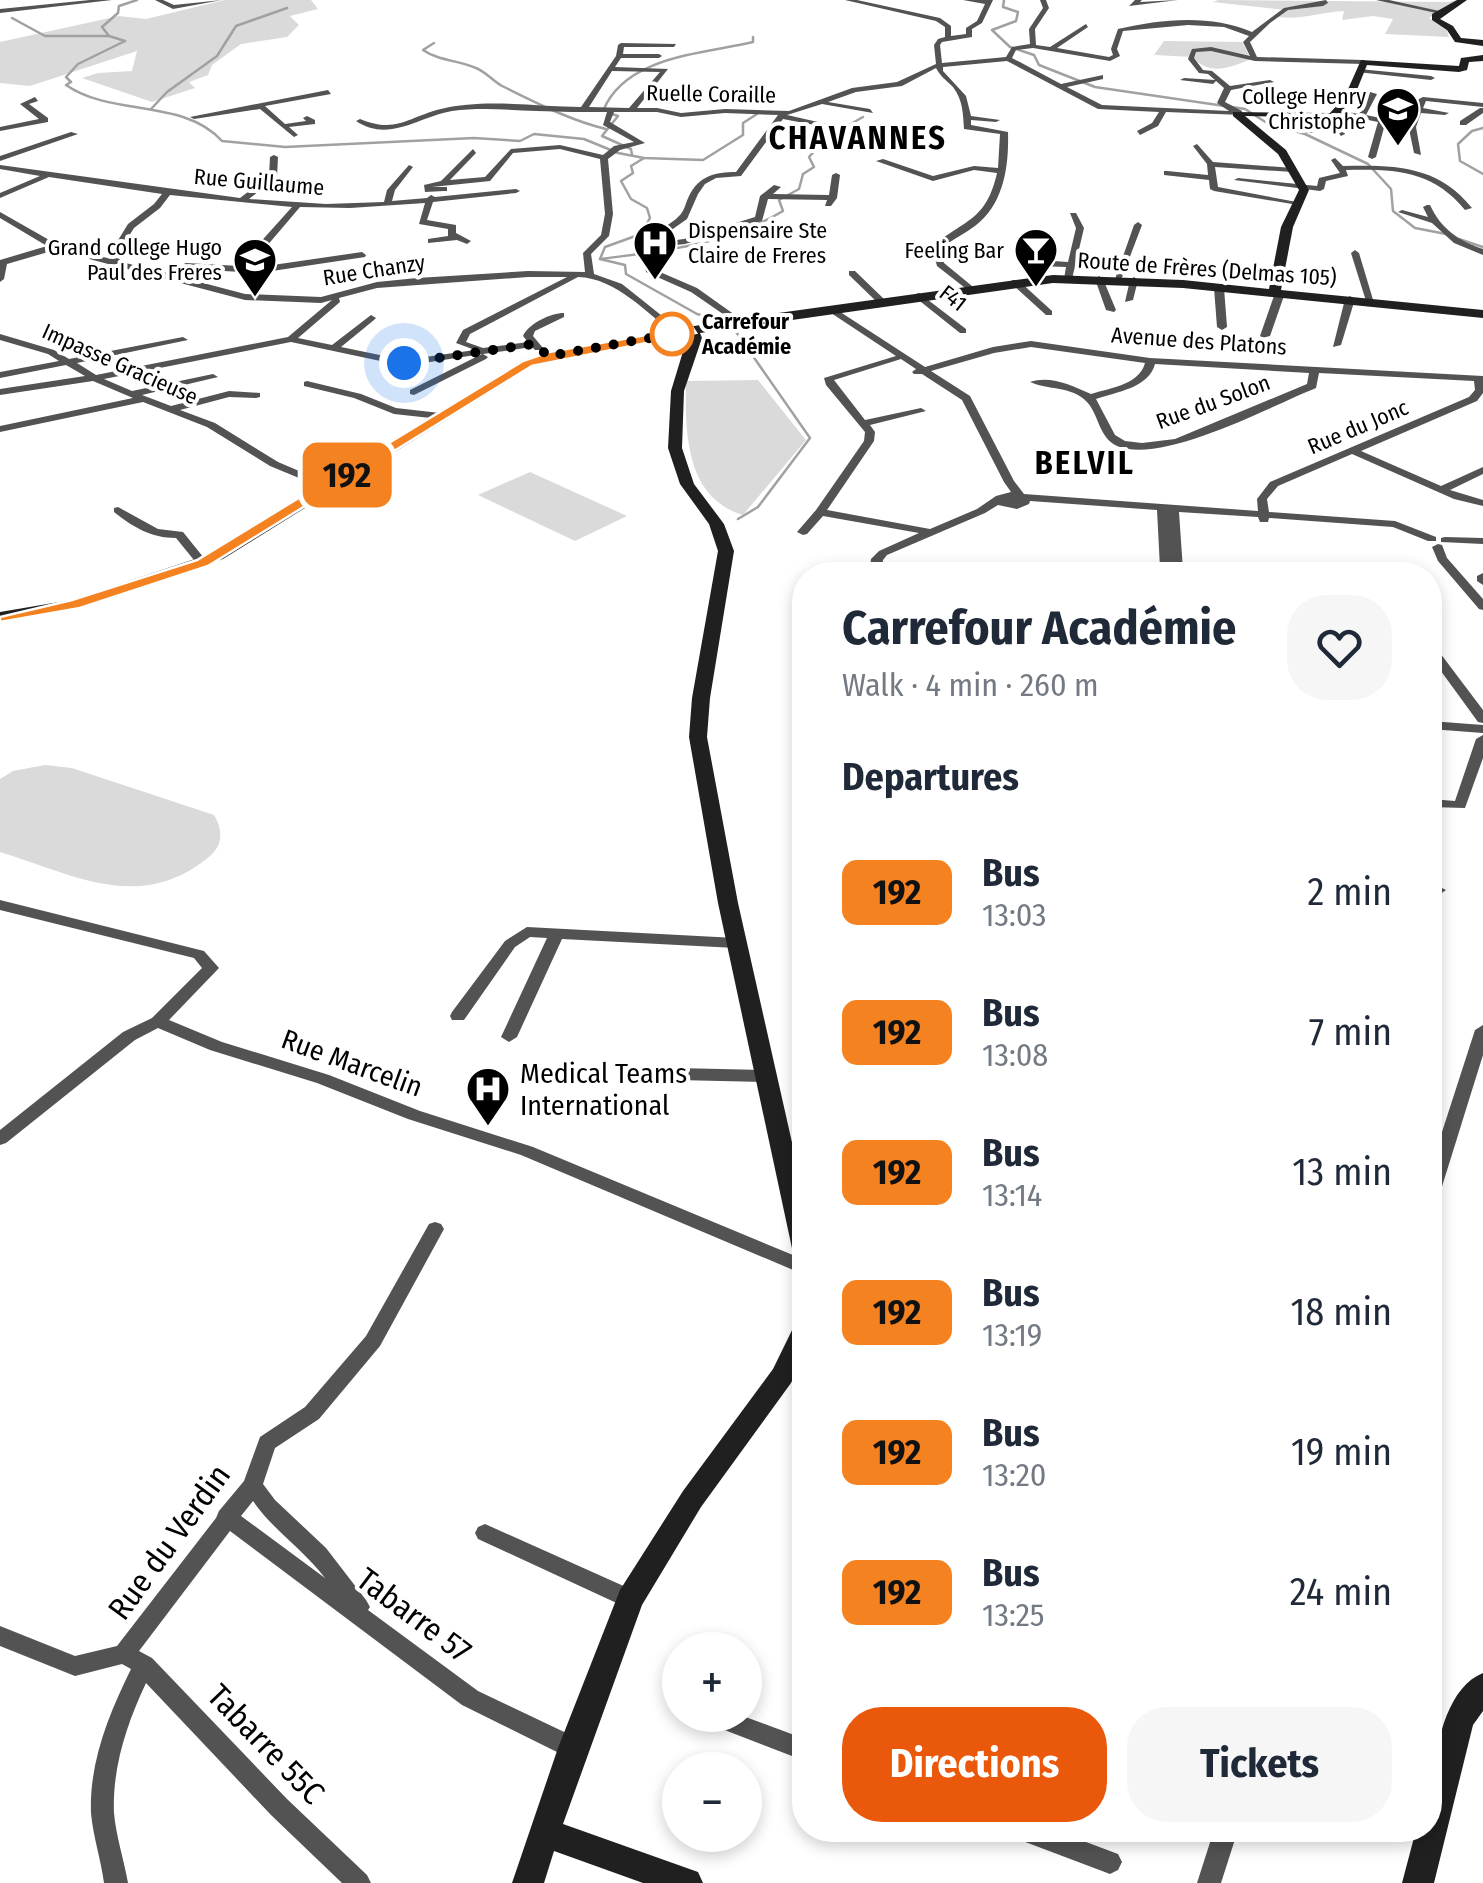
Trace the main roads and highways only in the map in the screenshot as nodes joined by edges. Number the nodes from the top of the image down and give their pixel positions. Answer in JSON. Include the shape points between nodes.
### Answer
{"nodes":[{"id":1,"x":1462,"y":0,"type":"edge"},
{"id":2,"x":1483,"y":43,"type":"edge"},
{"id":3,"x":1483,"y":58,"type":"edge"},
{"id":4,"x":1277,"y":293,"type":"junction"},
{"id":5,"x":1483,"y":314,"type":"edge"},
{"id":6,"x":685,"y":332,"type":"junction"},
{"id":7,"x":0,"y":617,"type":"edge"},
{"id":8,"x":792,"y":1191,"type":"edge"},
{"id":9,"x":792,"y":1356,"type":"edge"},
{"id":10,"x":1483,"y":1687,"type":"edge"},
{"id":11,"x":1442,"y":1800,"type":"edge"},
{"id":12,"x":546,"y":1833,"type":"junction"},
{"id":13,"x":1433,"y":1842,"type":"edge"},
{"id":14,"x":1424,"y":1881,"type":"edge"},
{"id":15,"x":528,"y":1883,"type":"edge"},
{"id":16,"x":687,"y":1883,"type":"edge"}],
"edges":[{"from":1,"to":2,"type":"main road","via":[[1436,20],[1455,38]]},
{"from":3,"to":4,"type":"main road","via":[[1464,60],[1459,69],[1362,66],[1338,113],[1238,110],[1237,117],[1282,152],[1304,190],[1287,226]]},
{"from":4,"to":5,"type":"main road","name":"Route de Frères (Delmas 105)"},
{"from":4,"to":6,"type":"main road","name":"Route de Frères (Delmas 105)","via":[[1070,272]]},
{"from":6,"to":7,"type":"main road","name":"Route de Frères (Delmas 105)","via":[[528,364],[202,563],[74,604]]},
{"from":6,"to":8,"type":"main road","via":[[696,338],[675,390],[674,432],[686,483],[725,536],[698,736]]},
{"from":9,"to":12,"type":"main road","via":[[630,1599]]},
{"from":10,"to":11,"type":"main road","via":[[1460,1719]]},
{"from":12,"to":15,"type":"main road"},
{"from":12,"to":16,"type":"main road"},
{"from":13,"to":14,"type":"main road"}]}
